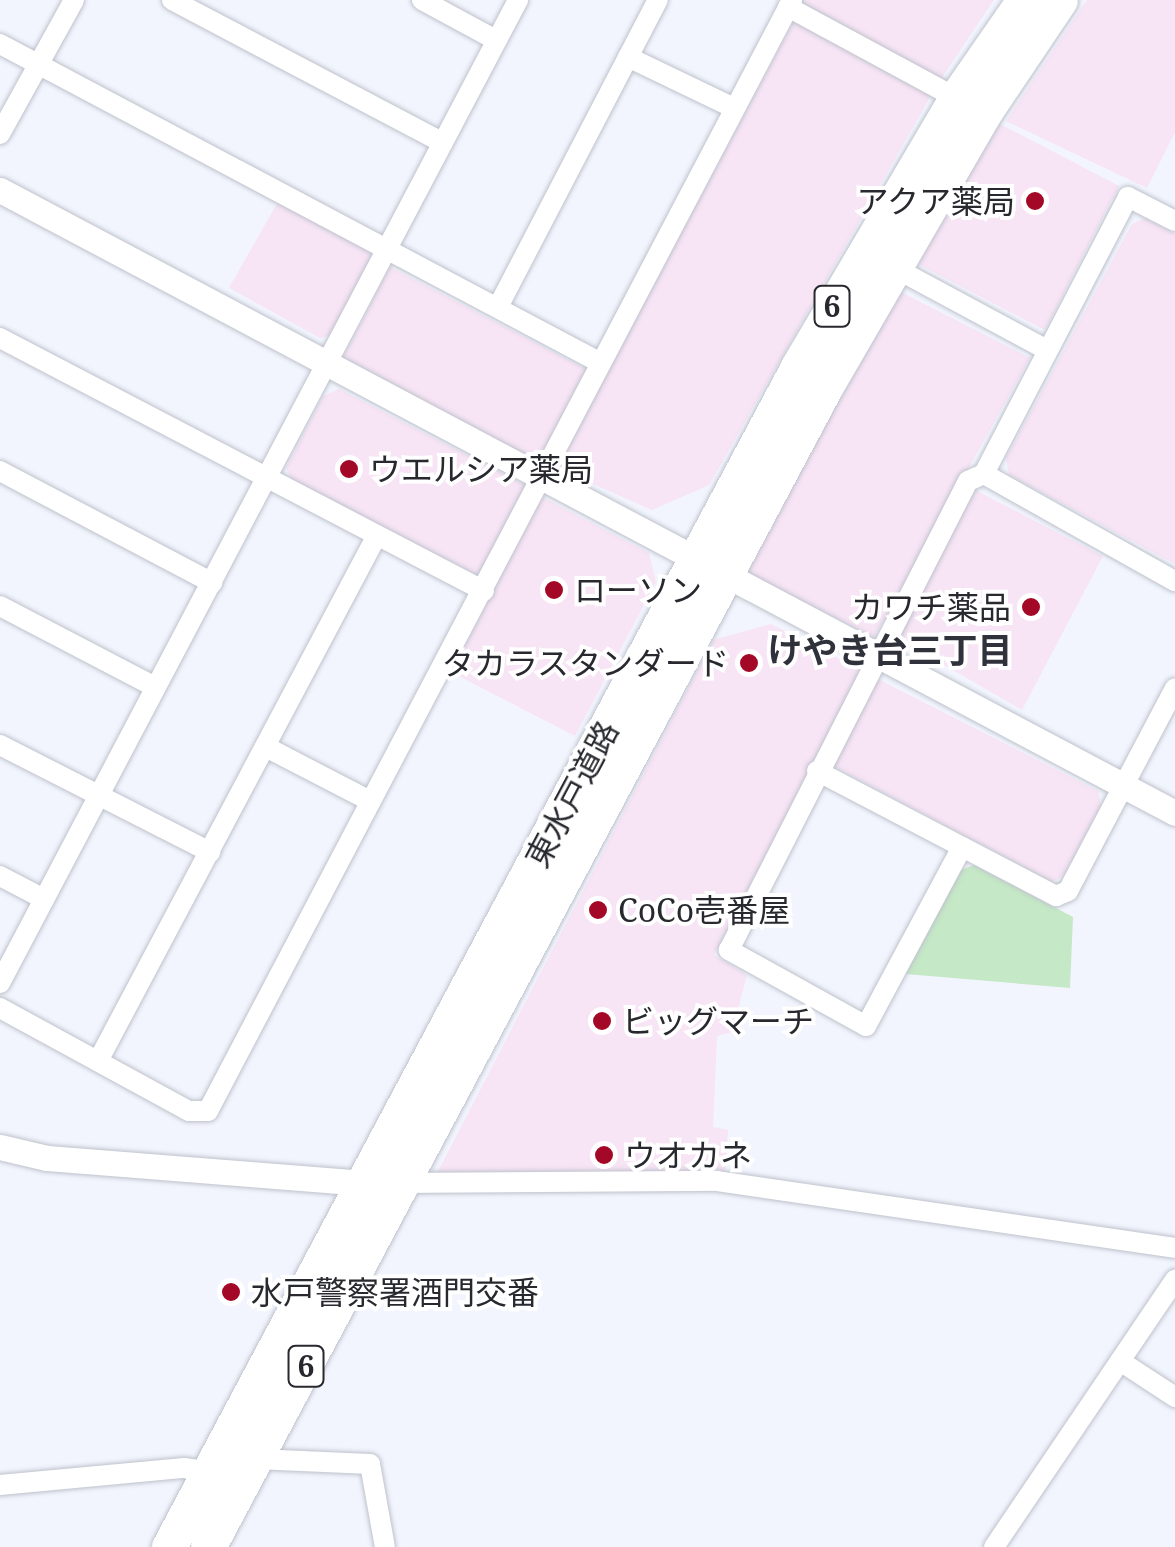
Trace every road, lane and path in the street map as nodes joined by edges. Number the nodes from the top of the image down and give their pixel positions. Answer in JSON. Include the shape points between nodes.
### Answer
{"nodes":[{"id":1,"x":74,"y":0,"type":"edge"},
{"id":2,"x":172,"y":0,"type":"edge"},
{"id":3,"x":422,"y":0,"type":"edge"},
{"id":4,"x":518,"y":0,"type":"edge"},
{"id":5,"x":658,"y":0,"type":"edge"},
{"id":6,"x":1024,"y":0,"type":"edge"},
{"id":7,"x":1060,"y":0,"type":"edge"},
{"id":8,"x":790,"y":4,"type":"edge"},
{"id":9,"x":496,"y":40,"type":"junction"},
{"id":10,"x":0,"y":44,"type":"edge"},
{"id":11,"x":628,"y":57,"type":"junction"},
{"id":12,"x":39,"y":64,"type":"junction"},
{"id":13,"x":956,"y":98,"type":"junction"},
{"id":14,"x":734,"y":108,"type":"junction"},
{"id":15,"x":0,"y":134,"type":"edge"},
{"id":16,"x":442,"y":143,"type":"junction"},
{"id":17,"x":0,"y":190,"type":"edge"},
{"id":18,"x":1175,"y":221,"type":"edge"},
{"id":19,"x":389,"y":253,"type":"junction"},
{"id":20,"x":892,"y":267,"type":"junction"},
{"id":21,"x":499,"y":306,"type":"junction"},
{"id":22,"x":0,"y":338,"type":"edge"},
{"id":23,"x":1047,"y":350,"type":"junction"},
{"id":24,"x":600,"y":362,"type":"junction"},
{"id":25,"x":329,"y":365,"type":"junction"},
{"id":26,"x":0,"y":470,"type":"edge"},
{"id":27,"x":984,"y":474,"type":"junction"},
{"id":28,"x":269,"y":478,"type":"junction"},
{"id":29,"x":544,"y":479,"type":"junction"},
{"id":30,"x":376,"y":537,"type":"junction"},
{"id":31,"x":710,"y":567,"type":"junction"},
{"id":32,"x":1175,"y":581,"type":"edge"},
{"id":33,"x":212,"y":583,"type":"junction"},
{"id":34,"x":484,"y":591,"type":"junction"},
{"id":35,"x":0,"y":606,"type":"edge"},
{"id":36,"x":878,"y":656,"type":"junction"},
{"id":37,"x":155,"y":687,"type":"junction"},
{"id":38,"x":1175,"y":688,"type":"edge"},
{"id":39,"x":0,"y":745,"type":"edge"},
{"id":40,"x":266,"y":747,"type":"junction"},
{"id":41,"x":818,"y":771,"type":"junction"},
{"id":42,"x":1123,"y":786,"type":"junction"},
{"id":43,"x":99,"y":798,"type":"junction"},
{"id":44,"x":370,"y":800,"type":"junction"},
{"id":45,"x":1175,"y":812,"type":"edge"},
{"id":46,"x":962,"y":848,"type":"junction"},
{"id":47,"x":210,"y":852,"type":"junction"},
{"id":48,"x":0,"y":876,"type":"edge"},
{"id":49,"x":44,"y":899,"type":"junction"},
{"id":50,"x":0,"y":983,"type":"edge"},
{"id":51,"x":0,"y":1008,"type":"edge"},
{"id":52,"x":98,"y":1062,"type":"junction"},
{"id":53,"x":0,"y":1147,"type":"edge"},
{"id":54,"x":404,"y":1183,"type":"junction"},
{"id":55,"x":366,"y":1184,"type":"junction"},
{"id":56,"x":1175,"y":1248,"type":"edge"},
{"id":57,"x":1175,"y":1280,"type":"edge"},
{"id":58,"x":1120,"y":1361,"type":"junction"},
{"id":59,"x":1175,"y":1397,"type":"edge"},
{"id":60,"x":256,"y":1459,"type":"junction"},
{"id":61,"x":211,"y":1472,"type":"junction"},
{"id":62,"x":0,"y":1485,"type":"edge"},
{"id":63,"x":169,"y":1547,"type":"edge"},
{"id":64,"x":208,"y":1547,"type":"edge"},
{"id":65,"x":385,"y":1547,"type":"edge"},
{"id":66,"x":994,"y":1547,"type":"edge"}],
"edges":[{"from":1,"to":12,"type":"street"},
{"from":2,"to":16,"type":"street"},
{"from":3,"to":9,"type":"street"},
{"from":4,"to":9,"type":"street"},
{"from":5,"to":11,"type":"street"},
{"from":6,"to":13,"type":"highway","name":"東水戸道路","number":"6"},
{"from":7,"to":20,"type":"highway","name":"東水戸道路","number":"6"},
{"from":8,"to":13,"type":"street"},
{"from":8,"to":14,"type":"street"},
{"from":9,"to":16,"type":"street"},
{"from":10,"to":12,"type":"street"},
{"from":11,"to":14,"type":"street"},
{"from":11,"to":21,"type":"street"},
{"from":12,"to":15,"type":"street"},
{"from":12,"to":19,"type":"street"},
{"from":13,"to":31,"type":"highway","name":"東水戸道路","number":"6","via":[[862,252]]},
{"from":14,"to":24,"type":"street"},
{"from":16,"to":19,"type":"street"},
{"from":17,"to":25,"type":"street"},
{"from":18,"to":23,"type":"street","via":[[1128,197]]},
{"from":19,"to":21,"type":"street"},
{"from":19,"to":25,"type":"street"},
{"from":20,"to":23,"type":"street"},
{"from":20,"to":31,"type":"highway","name":"東水戸道路","number":"6"},
{"from":21,"to":24,"type":"street"},
{"from":22,"to":28,"type":"street"},
{"from":23,"to":27,"type":"street"},
{"from":24,"to":29,"type":"street"},
{"from":25,"to":28,"type":"street"},
{"from":25,"to":29,"type":"street"},
{"from":26,"to":33,"type":"street"},
{"from":27,"to":32,"type":"street"},
{"from":27,"to":36,"type":"street","via":[[968,481]]},
{"from":28,"to":30,"type":"street"},
{"from":28,"to":33,"type":"street"},
{"from":29,"to":31,"type":"street"},
{"from":29,"to":34,"type":"street"},
{"from":30,"to":34,"type":"street"},
{"from":30,"to":40,"type":"street"},
{"from":31,"to":36,"type":"street"},
{"from":31,"to":54,"type":"highway","name":"東水戸道路","number":"6"},
{"from":31,"to":55,"type":"highway","name":"東水戸道路","number":"6"},
{"from":33,"to":37,"type":"street"},
{"from":34,"to":44,"type":"street"},
{"from":35,"to":37,"type":"street"},
{"from":36,"to":41,"type":"street"},
{"from":36,"to":42,"type":"street"},
{"from":37,"to":43,"type":"street"},
{"from":38,"to":42,"type":"street"},
{"from":39,"to":43,"type":"street"},
{"from":40,"to":44,"type":"street"},
{"from":40,"to":47,"type":"street"},
{"from":41,"to":46,"type":"street"},
{"from":41,"to":46,"type":"street","via":[[729,950],[866,1026]]},
{"from":42,"to":45,"type":"street"},
{"from":42,"to":46,"type":"street","via":[[1068,890],[1056,896]]},
{"from":43,"to":47,"type":"street"},
{"from":43,"to":49,"type":"street"},
{"from":44,"to":52,"type":"street","via":[[208,1111],[189,1110]]},
{"from":47,"to":52,"type":"street"},
{"from":48,"to":49,"type":"street"},
{"from":49,"to":50,"type":"street"},
{"from":51,"to":52,"type":"street"},
{"from":53,"to":55,"type":"street","via":[[47,1158]]},
{"from":54,"to":55,"type":"street"},
{"from":54,"to":56,"type":"street","via":[[717,1181]]},
{"from":54,"to":60,"type":"highway","name":"東水戸道路","number":"6"},
{"from":55,"to":61,"type":"highway","name":"東水戸道路","number":"6"},
{"from":57,"to":58,"type":"street"},
{"from":58,"to":59,"type":"street"},
{"from":58,"to":66,"type":"street"},
{"from":60,"to":64,"type":"highway","name":"東水戸道路","number":"6"},
{"from":60,"to":65,"type":"street","via":[[370,1464]]},
{"from":61,"to":62,"type":"street","via":[[184,1468]]},
{"from":61,"to":63,"type":"highway","name":"東水戸道路","number":"6"}]}
